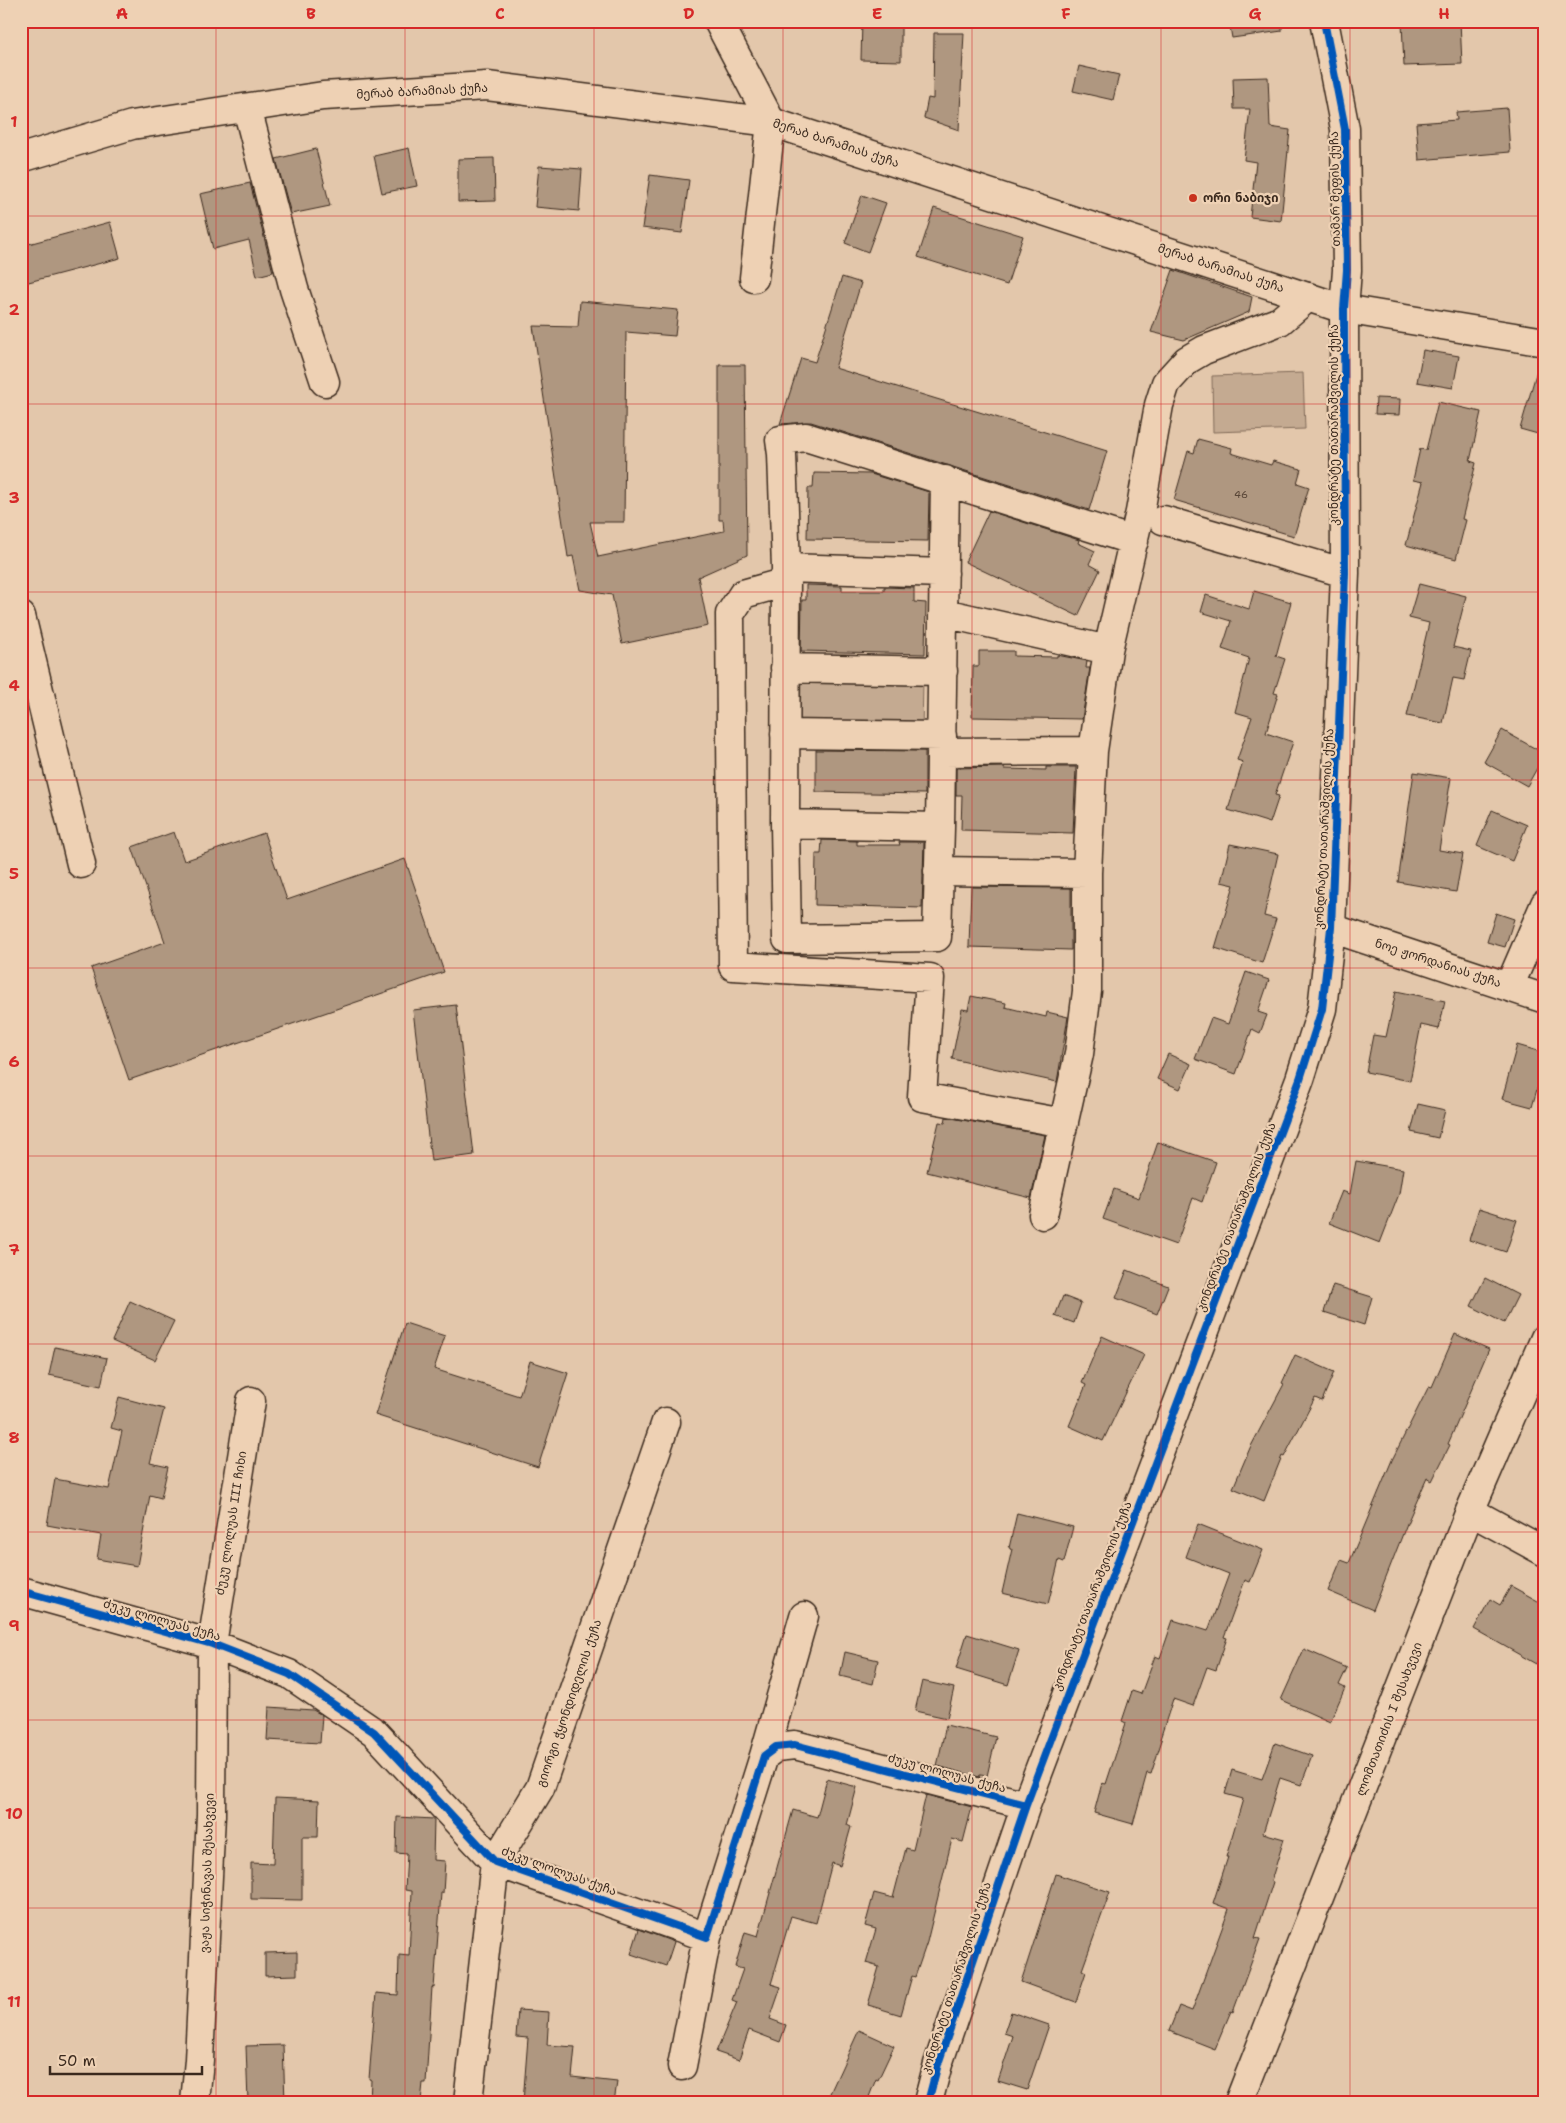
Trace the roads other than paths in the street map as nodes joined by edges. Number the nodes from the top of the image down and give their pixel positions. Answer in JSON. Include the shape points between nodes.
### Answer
{"nodes":[{"id":1,"x":718,"y":21,"type":"edge"},
{"id":2,"x":1324,"y":21,"type":"edge"},
{"id":3,"x":247,"y":108,"type":"junction"},
{"id":4,"x":771,"y":122,"type":"junction"},
{"id":5,"x":21,"y":158,"type":"edge"},
{"id":6,"x":754,"y":278,"type":"dead end"},
{"id":7,"x":1308,"y":297,"type":"junction"},
{"id":8,"x":1345,"y":304,"type":"junction"},
{"id":9,"x":1545,"y":342,"type":"edge"},
{"id":10,"x":324,"y":382,"type":"dead end"},
{"id":11,"x":945,"y":480,"type":"junction"},
{"id":12,"x":1163,"y":520,"type":"dead end"},
{"id":13,"x":1134,"y":540,"type":"junction"},
{"id":14,"x":944,"y":573,"type":"junction"},
{"id":15,"x":1345,"y":573,"type":"junction"},
{"id":16,"x":786,"y":575,"type":"junction"},
{"id":17,"x":944,"y":613,"type":"junction"},
{"id":18,"x":21,"y":616,"type":"edge"},
{"id":19,"x":1108,"y":650,"type":"junction"},
{"id":20,"x":786,"y":668,"type":"junction"},
{"id":21,"x":943,"y":671,"type":"junction"},
{"id":22,"x":785,"y":734,"type":"junction"},
{"id":23,"x":942,"y":744,"type":"junction"},
{"id":24,"x":1093,"y":751,"type":"junction"},
{"id":25,"x":785,"y":824,"type":"junction"},
{"id":26,"x":940,"y":827,"type":"junction"},
{"id":27,"x":81,"y":864,"type":"dead end"},
{"id":28,"x":938,"y":871,"type":"junction"},
{"id":29,"x":1087,"y":873,"type":"junction"},
{"id":30,"x":1545,"y":904,"type":"edge"},
{"id":31,"x":1331,"y":928,"type":"junction"},
{"id":32,"x":1509,"y":987,"type":"junction"},
{"id":33,"x":1545,"y":999,"type":"edge"},
{"id":34,"x":1064,"y":1123,"type":"junction"},
{"id":35,"x":1043,"y":1216,"type":"dead end"},
{"id":36,"x":1545,"y":1338,"type":"edge"},
{"id":37,"x":251,"y":1401,"type":"dead end"},
{"id":38,"x":666,"y":1422,"type":"dead end"},
{"id":39,"x":1470,"y":1511,"type":"junction"},
{"id":40,"x":1545,"y":1552,"type":"edge"},
{"id":41,"x":21,"y":1591,"type":"edge"},
{"id":42,"x":804,"y":1616,"type":"dead end"},
{"id":43,"x":212,"y":1644,"type":"junction"},
{"id":44,"x":764,"y":1756,"type":"junction"},
{"id":45,"x":1026,"y":1805,"type":"junction"},
{"id":46,"x":494,"y":1862,"type":"junction"},
{"id":47,"x":707,"y":1936,"type":"junction"},
{"id":48,"x":682,"y":2066,"type":"dead end"},
{"id":49,"x":195,"y":2102,"type":"edge"},
{"id":50,"x":468,"y":2102,"type":"edge"},
{"id":51,"x":928,"y":2102,"type":"edge"},
{"id":52,"x":1239,"y":2102,"type":"edge"}],
"edges":[{"from":1,"to":4,"type":"street"},
{"from":2,"to":8,"type":"street","name":"თამარ მეფის ქუჩა","via":[[1346,129]]},
{"from":3,"to":4,"type":"street","name":"მერაბ ბარამიას ქუჩა","via":[[322,96],[487,86]]},
{"from":3,"to":5,"type":"street","name":"მერაბ ბარამიას ქუჩა","via":[[132,125]]},
{"from":3,"to":10,"type":"street","via":[[294,289]]},
{"from":4,"to":6,"type":"street"},
{"from":4,"to":7,"type":"street","name":"მერაბ ბარამიას ქუჩა"},
{"from":7,"to":8,"type":"street","name":"მერაბ ბარამიას ქუჩა"},
{"from":7,"to":13,"type":"street","via":[[1280,321],[1204,350],[1187,360],[1166,383],[1158,405]]},
{"from":8,"to":9,"type":"street","name":"მერაბ ბარამიას ქუჩა"},
{"from":8,"to":15,"type":"street","name":"კონდრატე თათარაშვილის ქუჩა"},
{"from":11,"to":13,"type":"street"},
{"from":11,"to":14,"type":"street"},
{"from":11,"to":16,"type":"street","via":[[806,438],[780,440]]},
{"from":12,"to":15,"type":"street"},
{"from":13,"to":19,"type":"street"},
{"from":14,"to":16,"type":"street"},
{"from":14,"to":17,"type":"street"},
{"from":15,"to":31,"type":"street","name":"კონდრატე თათარაშვილის ქუჩა"},
{"from":16,"to":20,"type":"street"},
{"from":16,"to":34,"type":"street","via":[[743,594],[730,614],[733,966],[930,978],[922,1098]]},
{"from":17,"to":19,"type":"street"},
{"from":17,"to":21,"type":"street"},
{"from":18,"to":27,"type":"street"},
{"from":19,"to":24,"type":"street"},
{"from":20,"to":21,"type":"street"},
{"from":20,"to":22,"type":"street"},
{"from":21,"to":23,"type":"street"},
{"from":22,"to":23,"type":"street"},
{"from":22,"to":25,"type":"street"},
{"from":23,"to":24,"type":"street"},
{"from":23,"to":26,"type":"street"},
{"from":24,"to":29,"type":"street"},
{"from":25,"to":26,"type":"street"},
{"from":25,"to":28,"type":"street","via":[[787,939],[937,937]]},
{"from":26,"to":28,"type":"street"},
{"from":28,"to":29,"type":"street"},
{"from":29,"to":34,"type":"street","via":[[1086,991],[1079,1054]]},
{"from":30,"to":32,"type":"street"},
{"from":31,"to":32,"type":"street","name":"ნოე ჟორდანიას ქუჩა"},
{"from":31,"to":45,"type":"street","name":"კონდრატე თათარაშვილის ქუჩა","via":[[1322,1010],[1300,1079]]},
{"from":32,"to":33,"type":"street","name":"ნოე ჟორდანიას ქუჩა"},
{"from":34,"to":35,"type":"street"},
{"from":36,"to":39,"type":"street","name":"ლომთათიძის I შესახვევი"},
{"from":37,"to":43,"type":"street","name":"ძუკუ ლოლუას III ჩიხი"},
{"from":38,"to":46,"type":"street","name":"გიორგი ჭყონდიდელის ქუჩა","via":[[540,1788]]},
{"from":39,"to":40,"type":"street"},
{"from":39,"to":52,"type":"street","name":"ლომთათიძის I შესახვევი"},
{"from":41,"to":43,"type":"street","name":"ძუკუ ლოლუას ქუჩა"},
{"from":42,"to":44,"type":"street"},
{"from":43,"to":46,"type":"street","name":"ძუკუ ლოლუას ქუჩა","via":[[289,1674],[374,1732]]},
{"from":43,"to":49,"type":"street","name":"ვაჟა სიჭინავას შესახვევი","via":[[211,1815]]},
{"from":44,"to":45,"type":"street","name":"ძუკუ ლოლუას ქუჩა","via":[[776,1747],[795,1744]]},
{"from":44,"to":47,"type":"street"},
{"from":45,"to":51,"type":"street","name":"კონდრატე თათარაშვილის ქუჩა"},
{"from":46,"to":47,"type":"street","name":"ძუკუ ლოლუას ქუჩა"},
{"from":46,"to":50,"type":"street","name":"გიორგი ჭყონდიდელის ქუჩა"},
{"from":47,"to":48,"type":"street"}]}
